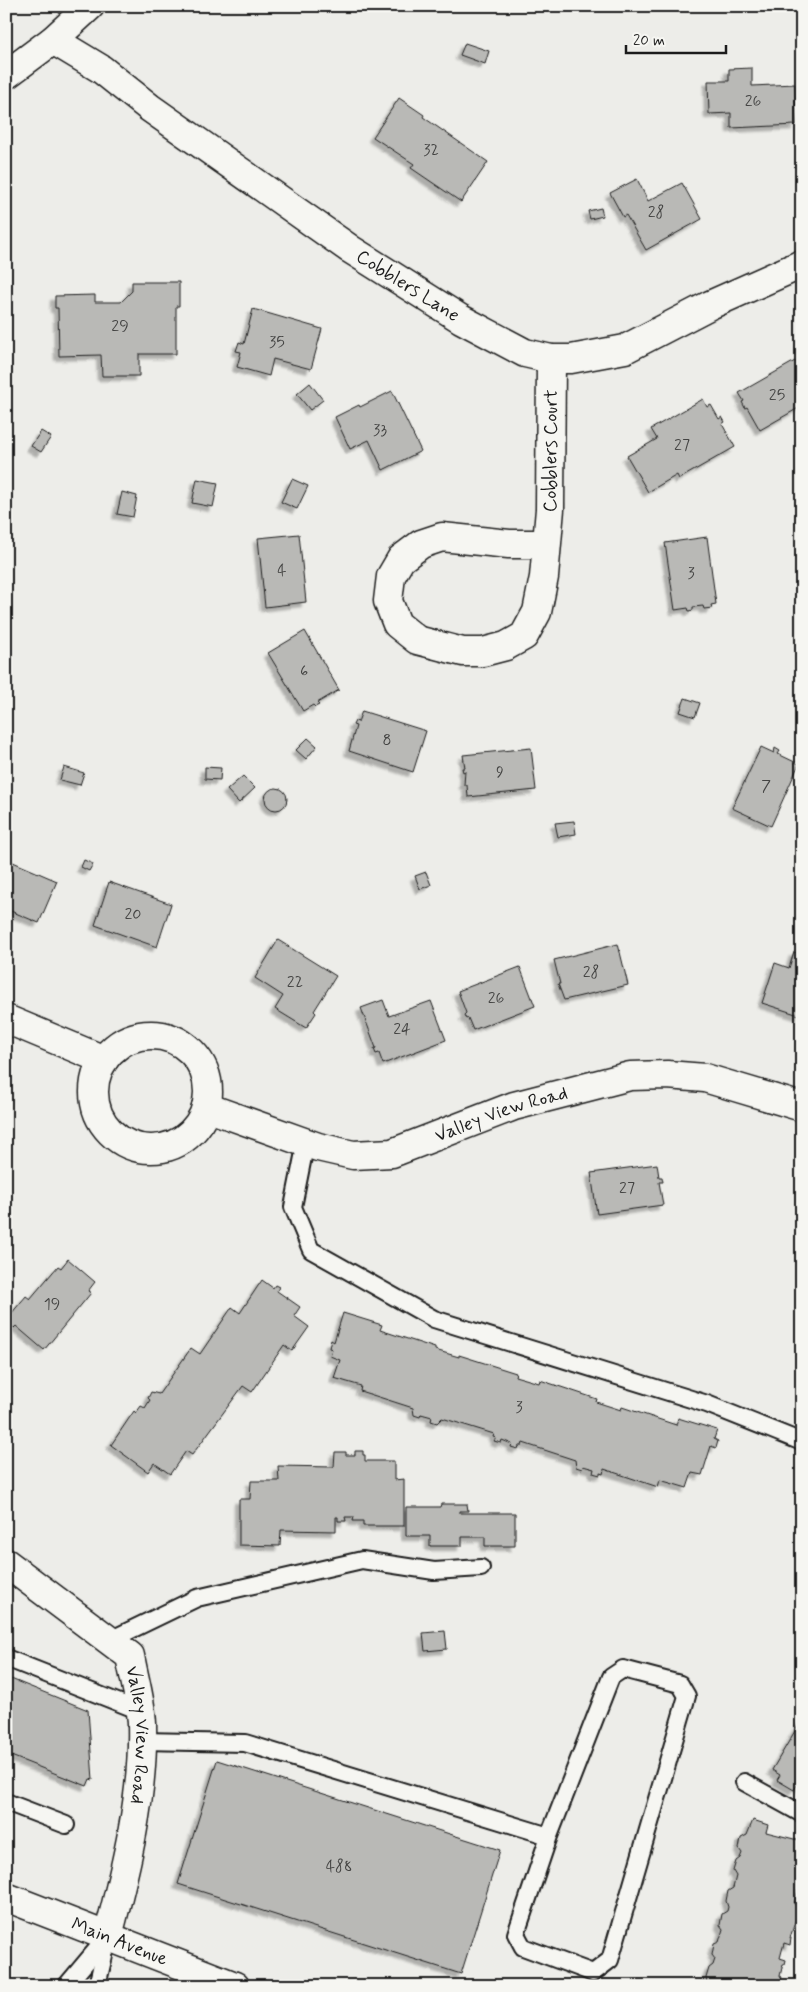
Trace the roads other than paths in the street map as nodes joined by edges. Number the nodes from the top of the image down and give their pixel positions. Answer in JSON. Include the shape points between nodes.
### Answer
{"nodes":[{"id":1,"x":90,"y":6,"type":"edge"},
{"id":2,"x":53,"y":40,"type":"junction"},
{"id":3,"x":6,"y":75,"type":"edge"},
{"id":4,"x":802,"y":264,"type":"edge"},
{"id":5,"x":551,"y":359,"type":"junction"},
{"id":6,"x":546,"y":544,"type":"junction"},
{"id":7,"x":6,"y":1019,"type":"edge"},
{"id":8,"x":104,"y":1060,"type":"junction"},
{"id":9,"x":802,"y":1107,"type":"edge"},
{"id":10,"x":203,"y":1115,"type":"junction"},
{"id":11,"x":306,"y":1142,"type":"junction"},
{"id":12,"x":802,"y":1442,"type":"edge"},
{"id":13,"x":6,"y":1563,"type":"edge"},
{"id":14,"x":481,"y":1568,"type":"dead end"},
{"id":15,"x":110,"y":1640,"type":"junction"},
{"id":16,"x":6,"y":1658,"type":"edge"},
{"id":17,"x":140,"y":1710,"type":"junction"},
{"id":18,"x":142,"y":1741,"type":"junction"},
{"id":19,"x":744,"y":1782,"type":"dead end"},
{"id":20,"x":6,"y":1802,"type":"edge"},
{"id":21,"x":802,"y":1814,"type":"edge"},
{"id":22,"x":66,"y":1825,"type":"dead end"},
{"id":23,"x":549,"y":1836,"type":"junction"},
{"id":24,"x":6,"y":1897,"type":"edge"},
{"id":25,"x":108,"y":1936,"type":"junction"},
{"id":26,"x":66,"y":1986,"type":"edge"},
{"id":27,"x":97,"y":1986,"type":"edge"},
{"id":28,"x":235,"y":1986,"type":"edge"}],
"edges":[{"from":1,"to":2,"type":"street"},
{"from":2,"to":3,"type":"street"},
{"from":2,"to":5,"type":"street","name":"Cobblers Lane","via":[[101,69],[150,108],[350,249],[461,318],[525,353]]},
{"from":4,"to":5,"type":"street","name":"Cobblers Lane","via":[[710,305],[625,349],[571,359]]},
{"from":5,"to":6,"type":"street","name":"Cobblers Court","via":[[550,509]]},
{"from":6,"to":6,"type":"street","name":"Cobblers Court","via":[[537,612],[524,636],[506,646],[483,652],[463,652],[417,640],[397,624],[388,601],[391,576],[401,559],[421,544],[442,537]]},
{"from":7,"to":8,"type":"street"},
{"from":8,"to":10,"type":"street","via":[[113,1048],[140,1035],[155,1034],[183,1044],[194,1053],[207,1078]]},
{"from":8,"to":10,"type":"street","via":[[96,1076],[94,1094],[106,1127],[120,1140],[136,1147],[154,1149],[171,1145],[187,1137]]},
{"from":9,"to":11,"type":"street","name":"Valley View Road","via":[[705,1078],[630,1076],[514,1106],[392,1154],[353,1155]]},
{"from":10,"to":11,"type":"street","name":"Valley View Road"},
{"from":11,"to":12,"type":"lane","via":[[293,1206],[311,1250],[434,1318],[707,1404]]},
{"from":13,"to":15,"type":"street","name":"Valley View Road"},
{"from":14,"to":15,"type":"lane","via":[[434,1571],[362,1560],[197,1598]]},
{"from":15,"to":17,"type":"street","name":"Valley View Road","via":[[130,1656]]},
{"from":16,"to":17,"type":"lane"},
{"from":17,"to":18,"type":"street","name":"Valley View Road"},
{"from":18,"to":23,"type":"lane","via":[[245,1743]]},
{"from":18,"to":25,"type":"street","name":"Valley View Road","via":[[133,1824]]},
{"from":19,"to":21,"type":"lane"},
{"from":20,"to":22,"type":"lane"},
{"from":23,"to":23,"type":"lane","via":[[516,1934],[523,1947],[593,1973],[610,1960],[687,1696],[680,1684],[623,1669],[611,1677]]},
{"from":24,"to":25,"type":"street","name":"Main Avenue"},
{"from":25,"to":26,"type":"lane"},
{"from":25,"to":27,"type":"lane"},
{"from":25,"to":28,"type":"street","name":"Main Avenue"}]}
